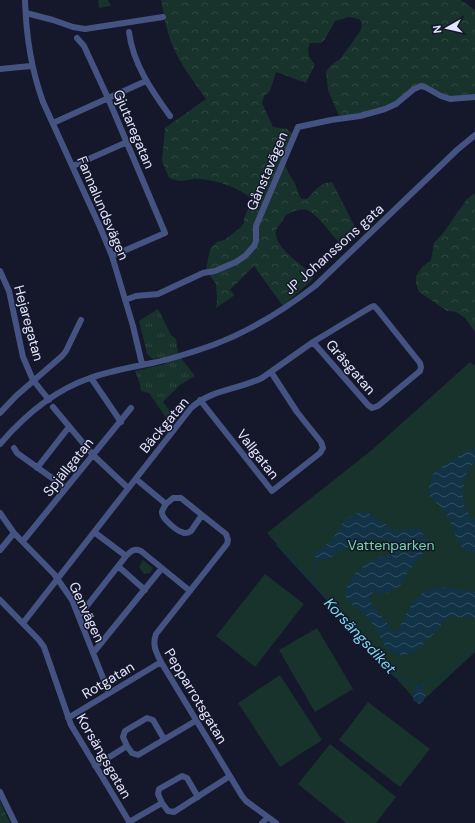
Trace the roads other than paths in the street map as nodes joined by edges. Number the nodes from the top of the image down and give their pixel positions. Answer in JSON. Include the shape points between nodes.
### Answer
{"nodes":[{"id":1,"x":25,"y":0,"type":"edge"},
{"id":2,"x":26,"y":13,"type":"junction"},
{"id":3,"x":163,"y":18,"type":"dead end"},
{"id":4,"x":129,"y":32,"type":"dead end"},
{"id":5,"x":77,"y":38,"type":"dead end"},
{"id":6,"x":32,"y":66,"type":"junction"},
{"id":7,"x":0,"y":69,"type":"edge"},
{"id":8,"x":146,"y":81,"type":"junction"},
{"id":9,"x":475,"y":97,"type":"edge"},
{"id":10,"x":108,"y":98,"type":"junction"},
{"id":11,"x":170,"y":116,"type":"dead end"},
{"id":12,"x":52,"y":123,"type":"junction"},
{"id":13,"x":475,"y":136,"type":"edge"},
{"id":14,"x":128,"y":142,"type":"junction"},
{"id":15,"x":73,"y":166,"type":"junction"},
{"id":16,"x":112,"y":256,"type":"junction"},
{"id":17,"x":0,"y":271,"type":"edge"},
{"id":18,"x":125,"y":300,"type":"junction"},
{"id":19,"x":374,"y":306,"type":"joint"},
{"id":20,"x":81,"y":320,"type":"dead end"},
{"id":21,"x":313,"y":342,"type":"junction"},
{"id":22,"x":142,"y":364,"type":"junction"},
{"id":23,"x":271,"y":372,"type":"junction"},
{"id":24,"x":91,"y":378,"type":"junction"},
{"id":25,"x":33,"y":380,"type":"junction"},
{"id":26,"x":49,"y":400,"type":"junction"},
{"id":27,"x":200,"y":400,"type":"junction"},
{"id":28,"x":53,"y":407,"type":"dead end"},
{"id":29,"x":131,"y":408,"type":"dead end"},
{"id":30,"x":0,"y":413,"type":"edge"},
{"id":31,"x":121,"y":422,"type":"junction"},
{"id":32,"x":68,"y":428,"type":"junction"},
{"id":33,"x":0,"y":444,"type":"edge"},
{"id":34,"x":14,"y":448,"type":"dead end"},
{"id":35,"x":93,"y":455,"type":"junction"},
{"id":36,"x":37,"y":468,"type":"junction"},
{"id":37,"x":136,"y":479,"type":"junction"},
{"id":38,"x":66,"y":488,"type":"junction"},
{"id":39,"x":128,"y":488,"type":"junction"},
{"id":40,"x":166,"y":504,"type":"junction"},
{"id":41,"x":0,"y":513,"type":"edge"},
{"id":42,"x":202,"y":516,"type":"junction"},
{"id":43,"x":94,"y":532,"type":"junction"},
{"id":44,"x":14,"y":533,"type":"junction"},
{"id":45,"x":23,"y":541,"type":"junction"},
{"id":46,"x":0,"y":550,"type":"edge"},
{"id":47,"x":126,"y":556,"type":"junction"},
{"id":48,"x":119,"y":567,"type":"junction"},
{"id":49,"x":162,"y":568,"type":"junction"},
{"id":50,"x":58,"y":579,"type":"junction"},
{"id":51,"x":145,"y":590,"type":"junction"},
{"id":52,"x":190,"y":591,"type":"junction"},
{"id":53,"x":0,"y":600,"type":"edge"},
{"id":54,"x":79,"y":616,"type":"junction"},
{"id":55,"x":23,"y":623,"type":"junction"},
{"id":56,"x":93,"y":653,"type":"junction"},
{"id":57,"x":161,"y":662,"type":"junction"},
{"id":58,"x":108,"y":693,"type":"junction"},
{"id":59,"x":68,"y":718,"type":"junction"},
{"id":60,"x":196,"y":720,"type":"junction"},
{"id":61,"x":164,"y":739,"type":"junction"},
{"id":62,"x":127,"y":746,"type":"junction"},
{"id":63,"x":95,"y":766,"type":"junction"},
{"id":64,"x":230,"y":776,"type":"junction"},
{"id":65,"x":0,"y":792,"type":"edge"},
{"id":66,"x":198,"y":797,"type":"junction"},
{"id":67,"x":162,"y":803,"type":"junction"},
{"id":68,"x":268,"y":817,"type":"junction"},
{"id":69,"x":15,"y":823,"type":"edge"},
{"id":70,"x":130,"y":823,"type":"edge"},
{"id":71,"x":262,"y":823,"type":"edge"},
{"id":72,"x":276,"y":823,"type":"edge"}],
"edges":[{"from":1,"to":2,"type":"street","name":"Fannalundsvägen"},
{"from":2,"to":3,"type":"street","via":[[85,29]]},
{"from":2,"to":6,"type":"street","name":"Fannalundsvägen"},
{"from":4,"to":8,"type":"street","via":[[130,42]]},
{"from":5,"to":10,"type":"street","name":"Gjutaregatan","via":[[84,46]]},
{"from":6,"to":7,"type":"street"},
{"from":6,"to":12,"type":"street","name":"Fannalundsvägen","via":[[42,102]]},
{"from":8,"to":10,"type":"street"},
{"from":8,"to":11,"type":"street"},
{"from":9,"to":18,"type":"street","name":"Gånstavägen","via":[[450,99],[421,86],[385,110],[298,127],[256,226],[256,241],[248,253],[236,262],[158,294]]},
{"from":10,"to":12,"type":"street"},
{"from":10,"to":14,"type":"street","name":"Gjutaregatan"},
{"from":12,"to":15,"type":"street","name":"Fannalundsvägen"},
{"from":13,"to":22,"type":"street","name":"JP Johanssons gata","via":[[295,302],[212,345],[167,360]]},
{"from":14,"to":15,"type":"street"},
{"from":14,"to":16,"type":"street","name":"Gjutaregatan","via":[[165,233]]},
{"from":15,"to":16,"type":"street","name":"Fannalundsvägen"},
{"from":16,"to":18,"type":"street","name":"Fannalundsvägen"},
{"from":17,"to":25,"type":"street","name":"Hejaregatan","via":[[9,291],[23,357]]},
{"from":18,"to":22,"type":"street","name":"Fannalundsvägen"},
{"from":19,"to":21,"type":"street","name":"Bäckgatan"},
{"from":19,"to":21,"type":"street","name":"Gräsgatan","via":[[421,367],[378,406],[370,407]]},
{"from":20,"to":25,"type":"street","via":[[62,356]]},
{"from":21,"to":23,"type":"street","name":"Bäckgatan"},
{"from":22,"to":24,"type":"street","name":"JP Johanssons gata"},
{"from":23,"to":27,"type":"street","name":"Bäckgatan","via":[[252,382]]},
{"from":23,"to":27,"type":"street","name":"Vallgatan","via":[[293,406],[322,442],[323,448],[272,491]]},
{"from":24,"to":26,"type":"street","name":"JP Johanssons gata"},
{"from":24,"to":31,"type":"street"},
{"from":25,"to":26,"type":"street","name":"Hejaregatan"},
{"from":25,"to":30,"type":"street"},
{"from":26,"to":33,"type":"street","name":"JP Johanssons gata","via":[[8,434]]},
{"from":27,"to":37,"type":"street","name":"Bäckgatan"},
{"from":28,"to":32,"type":"street"},
{"from":29,"to":31,"type":"street","name":"Spjällgatan"},
{"from":31,"to":35,"type":"street","name":"Spjällgatan"},
{"from":32,"to":35,"type":"street"},
{"from":32,"to":36,"type":"street"},
{"from":34,"to":36,"type":"street"},
{"from":35,"to":38,"type":"street","name":"Spjällgatan"},
{"from":35,"to":39,"type":"street"},
{"from":36,"to":38,"type":"street"},
{"from":37,"to":39,"type":"street","name":"Bäckgatan"},
{"from":37,"to":40,"type":"street"},
{"from":38,"to":45,"type":"street","name":"Spjällgatan"},
{"from":39,"to":43,"type":"street","name":"Bäckgatan"},
{"from":40,"to":42,"type":"street","via":[[173,498],[181,498]]},
{"from":40,"to":42,"type":"street","via":[[162,516],[181,532],[191,531]]},
{"from":41,"to":44,"type":"street","name":"Genvägen"},
{"from":42,"to":52,"type":"street","name":"Pepparrotsgatan","via":[[226,534],[228,540]]},
{"from":43,"to":47,"type":"street"},
{"from":43,"to":50,"type":"street","name":"Bäckgatan"},
{"from":44,"to":45,"type":"street","name":"Genvägen"},
{"from":44,"to":46,"type":"street"},
{"from":45,"to":50,"type":"street","name":"Genvägen"},
{"from":47,"to":48,"type":"street"},
{"from":47,"to":49,"type":"street","via":[[133,550],[138,550]]},
{"from":48,"to":51,"type":"street"},
{"from":48,"to":54,"type":"street"},
{"from":49,"to":51,"type":"street"},
{"from":49,"to":52,"type":"street"},
{"from":50,"to":54,"type":"street","name":"Genvägen"},
{"from":50,"to":55,"type":"street","name":"Bäckgatan"},
{"from":51,"to":56,"type":"street"},
{"from":52,"to":57,"type":"street","name":"Pepparrotsgatan","via":[[155,638],[154,647]]},
{"from":53,"to":55,"type":"street","name":"Korsängsgatan"},
{"from":54,"to":56,"type":"street","name":"Genvägen"},
{"from":55,"to":59,"type":"street","name":"Korsängsgatan","via":[[44,647]]},
{"from":56,"to":58,"type":"street","name":"Genvägen"},
{"from":57,"to":58,"type":"street","name":"Rotgatan"},
{"from":57,"to":60,"type":"street","name":"Pepparrotsgatan"},
{"from":58,"to":59,"type":"street","name":"Rotgatan"},
{"from":59,"to":63,"type":"street","name":"Korsängsgatan"},
{"from":60,"to":61,"type":"street"},
{"from":60,"to":64,"type":"street","name":"Pepparrotsgatan"},
{"from":61,"to":62,"type":"street","via":[[138,754],[132,753]]},
{"from":61,"to":62,"type":"street","via":[[153,720],[147,718],[125,731],[123,737]]},
{"from":62,"to":63,"type":"street"},
{"from":63,"to":70,"type":"street","name":"Korsängsgatan"},
{"from":64,"to":66,"type":"street"},
{"from":64,"to":68,"type":"street","name":"Pepparrotsgatan","via":[[246,800]]},
{"from":65,"to":69,"type":"street"},
{"from":66,"to":67,"type":"street","via":[[174,812],[168,811]]},
{"from":66,"to":67,"type":"street","via":[[188,778],[182,776],[159,789],[158,794]]},
{"from":67,"to":70,"type":"street"},
{"from":68,"to":71,"type":"street"},
{"from":68,"to":72,"type":"street","name":"Pepparrotsgatan"}]}
